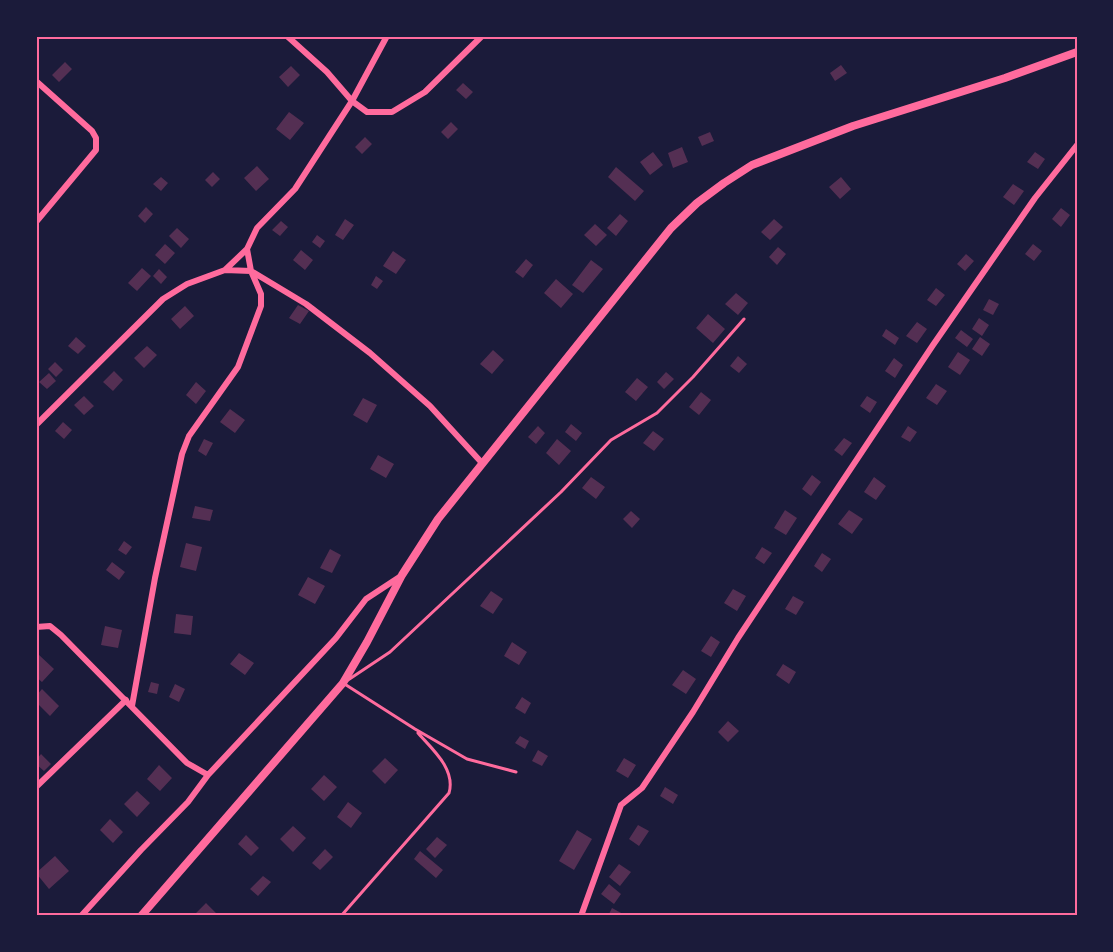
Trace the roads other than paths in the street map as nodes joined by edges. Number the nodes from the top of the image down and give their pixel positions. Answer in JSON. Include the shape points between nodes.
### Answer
{"nodes":[{"id":1,"x":287,"y":36,"type":"edge"},
{"id":2,"x":387,"y":36,"type":"edge"},
{"id":3,"x":482,"y":36,"type":"edge"},
{"id":4,"x":1077,"y":52,"type":"edge"},
{"id":5,"x":36,"y":81,"type":"edge"},
{"id":6,"x":352,"y":101,"type":"junction"},
{"id":7,"x":1077,"y":145,"type":"edge"},
{"id":8,"x":36,"y":222,"type":"edge"},
{"id":9,"x":247,"y":249,"type":"junction"},
{"id":10,"x":225,"y":270,"type":"junction"},
{"id":11,"x":250,"y":271,"type":"junction"},
{"id":12,"x":744,"y":319,"type":"dead end"},
{"id":13,"x":36,"y":425,"type":"edge"},
{"id":14,"x":482,"y":463,"type":"junction"},
{"id":15,"x":402,"y":575,"type":"junction"},
{"id":16,"x":36,"y":627,"type":"edge"},
{"id":17,"x":343,"y":683,"type":"junction"},
{"id":18,"x":126,"y":700,"type":"junction"},
{"id":19,"x":132,"y":706,"type":"junction"},
{"id":20,"x":415,"y":729,"type":"junction"},
{"id":21,"x":516,"y":772,"type":"dead end"},
{"id":22,"x":207,"y":775,"type":"junction"},
{"id":23,"x":36,"y":787,"type":"edge"},
{"id":24,"x":81,"y":916,"type":"edge"},
{"id":25,"x":141,"y":916,"type":"edge"},
{"id":26,"x":341,"y":916,"type":"edge"},
{"id":27,"x":581,"y":916,"type":"edge"}],
"edges":[{"from":1,"to":6,"type":"street"},
{"from":2,"to":6,"type":"street"},
{"from":3,"to":6,"type":"street","via":[[425,92],[392,112],[367,112]]},
{"from":4,"to":14,"type":"main road","via":[[853,126],[752,165],[724,183],[671,228]]},
{"from":5,"to":8,"type":"street","via":[[96,138],[96,150]]},
{"from":6,"to":9,"type":"street","via":[[295,189],[257,228]]},
{"from":7,"to":27,"type":"street","via":[[1035,198],[933,345],[642,788],[621,805]]},
{"from":9,"to":10,"type":"street"},
{"from":9,"to":11,"type":"street"},
{"from":10,"to":11,"type":"street"},
{"from":10,"to":13,"type":"street","via":[[187,284],[163,299]]},
{"from":11,"to":14,"type":"street","via":[[306,304],[370,353],[430,406]]},
{"from":11,"to":19,"type":"street","via":[[261,294],[261,306],[238,367],[189,436],[182,454]]},
{"from":12,"to":17,"type":"lane","via":[[657,413],[611,440],[390,652]]},
{"from":14,"to":15,"type":"main road","via":[[438,519]]},
{"from":15,"to":17,"type":"main road"},
{"from":15,"to":22,"type":"street","via":[[366,599],[336,639]]},
{"from":16,"to":18,"type":"street","via":[[50,626]]},
{"from":17,"to":20,"type":"lane"},
{"from":17,"to":25,"type":"main road"},
{"from":18,"to":19,"type":"street"},
{"from":18,"to":23,"type":"street"},
{"from":19,"to":22,"type":"street","via":[[186,763]]},
{"from":20,"to":21,"type":"lane","via":[[467,759]]},
{"from":20,"to":26,"type":"lane","via":[[443,762],[452,785],[449,793]]},
{"from":22,"to":24,"type":"street","via":[[188,802]]}]}
